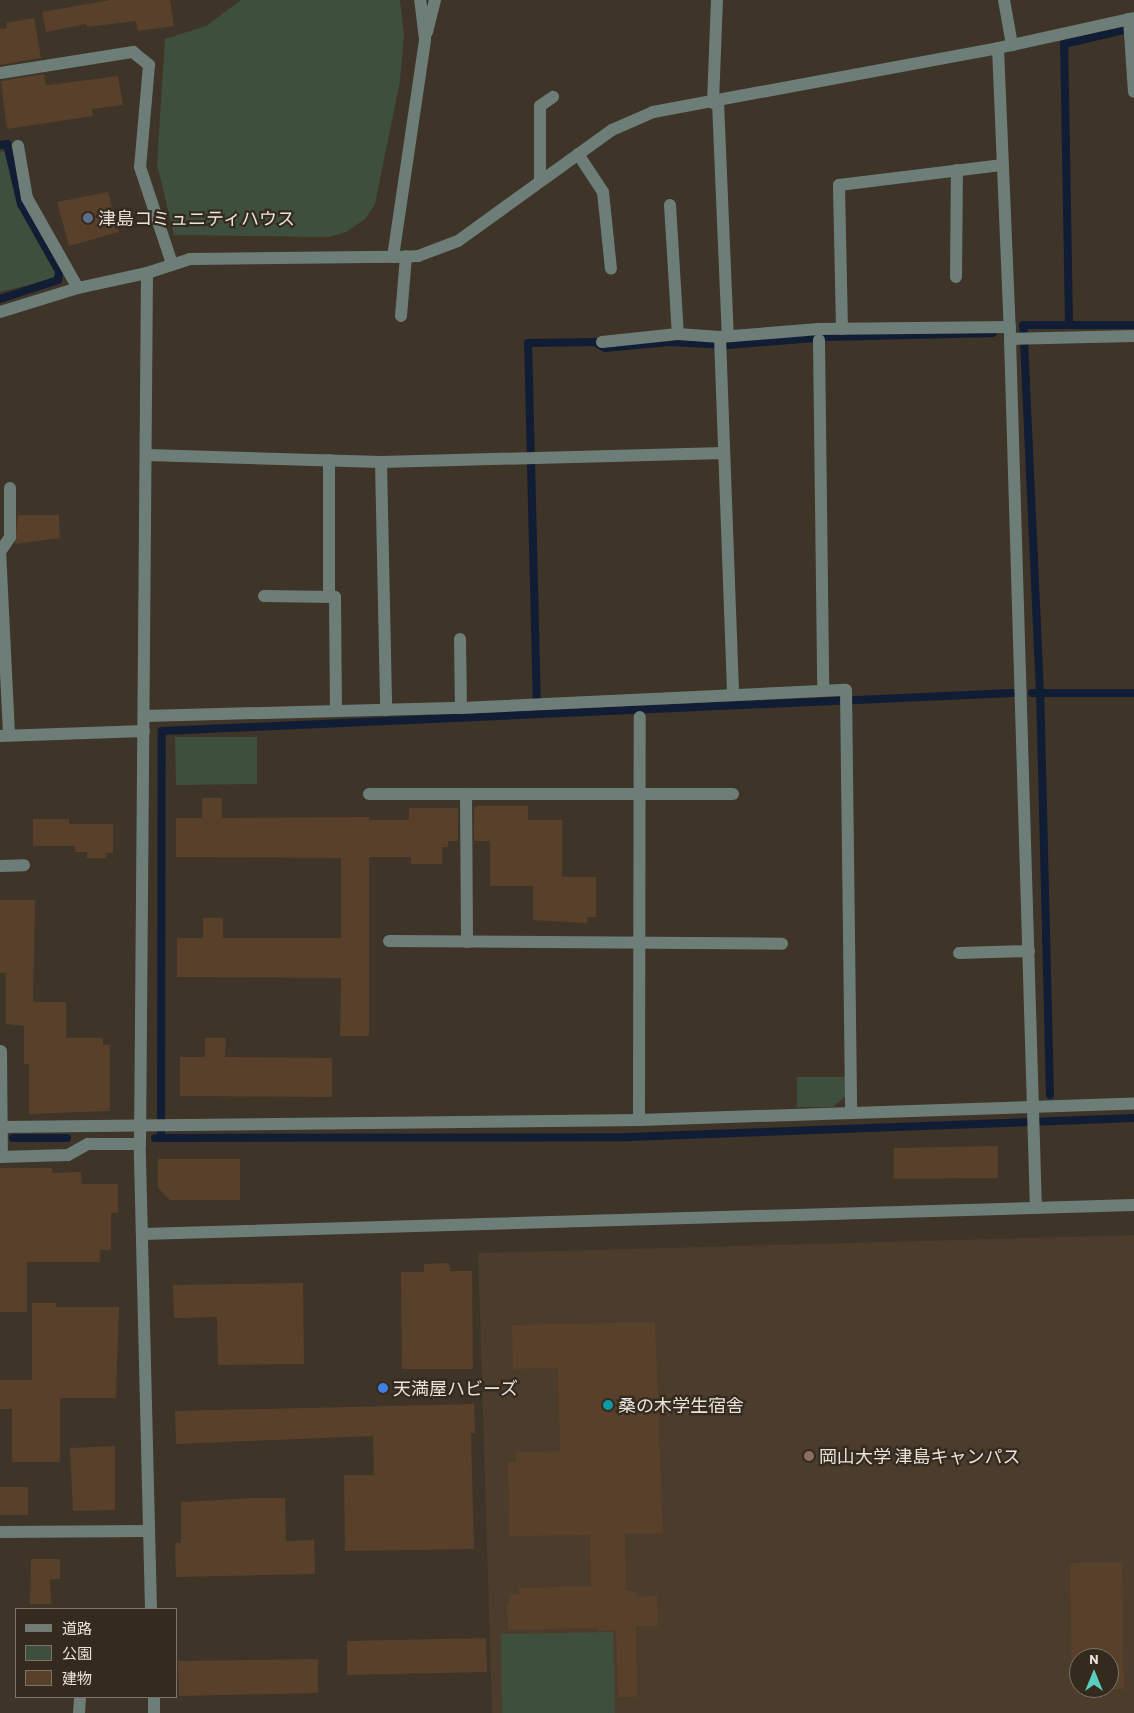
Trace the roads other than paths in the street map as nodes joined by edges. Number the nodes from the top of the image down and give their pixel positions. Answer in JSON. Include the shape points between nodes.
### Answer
{"nodes":[{"id":1,"x":420,"y":0,"type":"edge"},
{"id":2,"x":435,"y":0,"type":"edge"},
{"id":3,"x":717,"y":0,"type":"edge"},
{"id":4,"x":1004,"y":0,"type":"edge"},
{"id":5,"x":1130,"y":23,"type":"edge"},
{"id":6,"x":425,"y":39,"type":"junction"},
{"id":7,"x":1012,"y":45,"type":"junction"},
{"id":8,"x":998,"y":48,"type":"junction"},
{"id":9,"x":0,"y":73,"type":"edge"},
{"id":10,"x":1134,"y":92,"type":"edge"},
{"id":11,"x":553,"y":97,"type":"dead end"},
{"id":12,"x":715,"y":103,"type":"junction"},
{"id":13,"x":18,"y":146,"type":"dead end"},
{"id":14,"x":578,"y":154,"type":"junction"},
{"id":15,"x":1001,"y":165,"type":"junction"},
{"id":16,"x":957,"y":170,"type":"junction"},
{"id":17,"x":540,"y":180,"type":"junction"},
{"id":18,"x":670,"y":205,"type":"dead end"},
{"id":19,"x":406,"y":256,"type":"junction"},
{"id":20,"x":393,"y":257,"type":"junction"},
{"id":21,"x":172,"y":264,"type":"junction"},
{"id":22,"x":611,"y":269,"type":"dead end"},
{"id":23,"x":147,"y":273,"type":"junction"},
{"id":24,"x":956,"y":277,"type":"dead end"},
{"id":25,"x":78,"y":288,"type":"junction"},
{"id":26,"x":0,"y":312,"type":"edge"},
{"id":27,"x":401,"y":316,"type":"dead end"},
{"id":28,"x":842,"y":329,"type":"junction"},
{"id":29,"x":678,"y":334,"type":"junction"},
{"id":30,"x":1017,"y":336,"type":"junction"},
{"id":31,"x":1134,"y":336,"type":"edge"},
{"id":32,"x":819,"y":340,"type":"dead end"},
{"id":33,"x":722,"y":341,"type":"junction"},
{"id":34,"x":602,"y":342,"type":"dead end"},
{"id":35,"x":724,"y":453,"type":"junction"},
{"id":36,"x":147,"y":455,"type":"junction"},
{"id":37,"x":328,"y":460,"type":"junction"},
{"id":38,"x":381,"y":462,"type":"junction"},
{"id":39,"x":10,"y":488,"type":"dead end"},
{"id":40,"x":264,"y":596,"type":"dead end"},
{"id":41,"x":329,"y":597,"type":"junction"},
{"id":42,"x":460,"y":639,"type":"dead end"},
{"id":43,"x":822,"y":690,"type":"junction"},
{"id":44,"x":733,"y":693,"type":"junction"},
{"id":45,"x":461,"y":708,"type":"junction"},
{"id":46,"x":386,"y":710,"type":"junction"},
{"id":47,"x":336,"y":711,"type":"junction"},
{"id":48,"x":145,"y":716,"type":"junction"},
{"id":49,"x":640,"y":718,"type":"dead end"},
{"id":50,"x":144,"y":731,"type":"junction"},
{"id":51,"x":4,"y":735,"type":"edge"},
{"id":52,"x":369,"y":794,"type":"dead end"},
{"id":53,"x":466,"y":794,"type":"junction"},
{"id":54,"x":640,"y":794,"type":"junction"},
{"id":55,"x":734,"y":794,"type":"dead end"},
{"id":56,"x":24,"y":865,"type":"dead end"},
{"id":57,"x":0,"y":866,"type":"edge"},
{"id":58,"x":389,"y":941,"type":"dead end"},
{"id":59,"x":467,"y":942,"type":"junction"},
{"id":60,"x":639,"y":944,"type":"junction"},
{"id":61,"x":782,"y":944,"type":"dead end"},
{"id":62,"x":1028,"y":951,"type":"junction"},
{"id":63,"x":959,"y":953,"type":"dead end"},
{"id":64,"x":2,"y":1051,"type":"dead end"},
{"id":65,"x":1134,"y":1104,"type":"edge"},
{"id":66,"x":1033,"y":1110,"type":"junction"},
{"id":67,"x":851,"y":1111,"type":"junction"},
{"id":68,"x":639,"y":1120,"type":"junction"},
{"id":69,"x":148,"y":1125,"type":"junction"},
{"id":70,"x":1,"y":1127,"type":"edge"},
{"id":71,"x":140,"y":1144,"type":"junction"},
{"id":72,"x":1,"y":1157,"type":"edge"},
{"id":73,"x":1134,"y":1205,"type":"edge"},
{"id":74,"x":1036,"y":1208,"type":"junction"},
{"id":75,"x":142,"y":1234,"type":"junction"},
{"id":76,"x":149,"y":1531,"type":"junction"},
{"id":77,"x":0,"y":1532,"type":"edge"},
{"id":78,"x":151,"y":1608,"type":"edge"},
{"id":79,"x":80,"y":1698,"type":"edge"},
{"id":80,"x":154,"y":1698,"type":"edge"},
{"id":81,"x":79,"y":1713,"type":"edge"},
{"id":82,"x":154,"y":1713,"type":"edge"}],
"edges":[{"from":1,"to":6,"type":"street"},
{"from":2,"to":6,"type":"street"},
{"from":3,"to":12,"type":"street"},
{"from":4,"to":7,"type":"street"},
{"from":5,"to":7,"type":"street"},
{"from":5,"to":10,"type":"street"},
{"from":6,"to":20,"type":"street"},
{"from":7,"to":8,"type":"street"},
{"from":8,"to":12,"type":"street"},
{"from":8,"to":15,"type":"street"},
{"from":9,"to":21,"type":"street","via":[[133,52],[149,65],[140,167]]},
{"from":11,"to":17,"type":"street","via":[[540,106]]},
{"from":12,"to":14,"type":"street","via":[[653,112],[630,120]]},
{"from":12,"to":33,"type":"street"},
{"from":13,"to":25,"type":"street","via":[[27,198]]},
{"from":14,"to":17,"type":"street"},
{"from":14,"to":22,"type":"street","via":[[603,192]]},
{"from":15,"to":16,"type":"street"},
{"from":15,"to":30,"type":"street"},
{"from":16,"to":24,"type":"street"},
{"from":16,"to":28,"type":"street","via":[[839,185]]},
{"from":17,"to":19,"type":"street","via":[[458,241],[418,256]]},
{"from":18,"to":29,"type":"street"},
{"from":19,"to":20,"type":"street"},
{"from":19,"to":27,"type":"street"},
{"from":20,"to":21,"type":"street","via":[[190,259]]},
{"from":21,"to":23,"type":"street"},
{"from":23,"to":25,"type":"street"},
{"from":23,"to":36,"type":"street"},
{"from":25,"to":26,"type":"street"},
{"from":28,"to":30,"type":"street"},
{"from":28,"to":33,"type":"street"},
{"from":29,"to":33,"type":"street"},
{"from":29,"to":34,"type":"street"},
{"from":30,"to":31,"type":"street"},
{"from":30,"to":62,"type":"street"},
{"from":32,"to":43,"type":"street"},
{"from":33,"to":35,"type":"street"},
{"from":35,"to":38,"type":"street"},
{"from":35,"to":44,"type":"street"},
{"from":36,"to":37,"type":"street"},
{"from":36,"to":48,"type":"street"},
{"from":37,"to":38,"type":"street"},
{"from":37,"to":41,"type":"street"},
{"from":38,"to":46,"type":"street"},
{"from":39,"to":51,"type":"street","via":[[10,537],[0,552]]},
{"from":40,"to":41,"type":"street"},
{"from":41,"to":47,"type":"street","via":[[335,597]]},
{"from":42,"to":45,"type":"street"},
{"from":43,"to":44,"type":"street"},
{"from":43,"to":67,"type":"street","via":[[846,690],[847,701]]},
{"from":44,"to":45,"type":"street"},
{"from":45,"to":46,"type":"street"},
{"from":46,"to":47,"type":"street"},
{"from":47,"to":48,"type":"street"},
{"from":48,"to":50,"type":"street"},
{"from":49,"to":54,"type":"street"},
{"from":50,"to":51,"type":"street"},
{"from":50,"to":69,"type":"street"},
{"from":52,"to":53,"type":"street"},
{"from":53,"to":54,"type":"street"},
{"from":53,"to":59,"type":"street"},
{"from":54,"to":55,"type":"street"},
{"from":54,"to":60,"type":"street"},
{"from":56,"to":57,"type":"street"},
{"from":58,"to":59,"type":"street"},
{"from":59,"to":60,"type":"street"},
{"from":60,"to":61,"type":"street"},
{"from":60,"to":68,"type":"street"},
{"from":62,"to":63,"type":"street"},
{"from":62,"to":66,"type":"street"},
{"from":64,"to":70,"type":"street"},
{"from":65,"to":66,"type":"street"},
{"from":66,"to":67,"type":"street"},
{"from":66,"to":74,"type":"street"},
{"from":67,"to":68,"type":"street"},
{"from":68,"to":69,"type":"street"},
{"from":69,"to":70,"type":"street"},
{"from":69,"to":71,"type":"street"},
{"from":70,"to":72,"type":"street"},
{"from":71,"to":72,"type":"street","via":[[88,1144],[68,1156]]},
{"from":71,"to":75,"type":"street"},
{"from":73,"to":74,"type":"street"},
{"from":74,"to":75,"type":"street"},
{"from":75,"to":76,"type":"street"},
{"from":76,"to":77,"type":"street"},
{"from":76,"to":78,"type":"street"},
{"from":79,"to":81,"type":"street"},
{"from":80,"to":82,"type":"street"}]}
